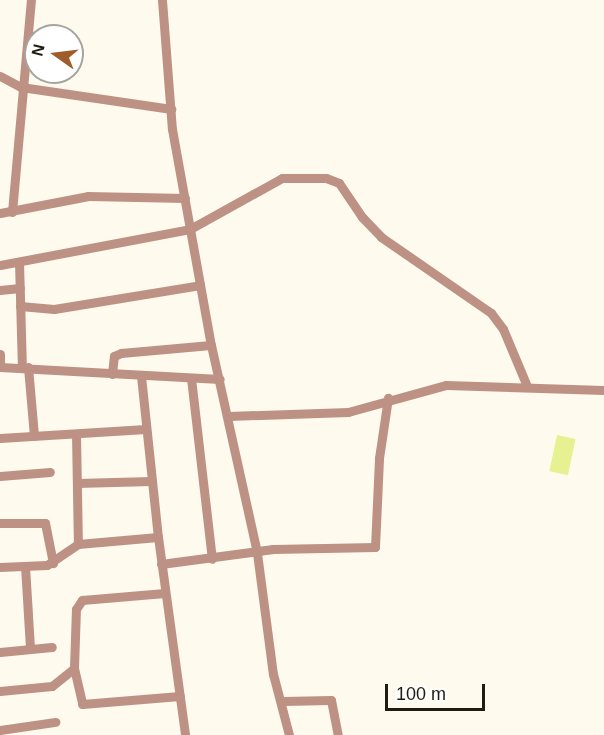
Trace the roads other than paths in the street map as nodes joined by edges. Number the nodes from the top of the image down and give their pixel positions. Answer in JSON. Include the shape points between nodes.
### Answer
{"nodes":[{"id":1,"x":31,"y":0,"type":"edge"},
{"id":2,"x":162,"y":0,"type":"edge"},
{"id":3,"x":0,"y":76,"type":"edge"},
{"id":4,"x":21,"y":87,"type":"junction"},
{"id":5,"x":171,"y":109,"type":"junction"},
{"id":6,"x":185,"y":198,"type":"junction"},
{"id":7,"x":12,"y":212,"type":"junction"},
{"id":8,"x":0,"y":213,"type":"edge"},
{"id":9,"x":190,"y":229,"type":"junction"},
{"id":10,"x":19,"y":262,"type":"junction"},
{"id":11,"x":0,"y":265,"type":"edge"},
{"id":12,"x":200,"y":285,"type":"junction"},
{"id":13,"x":20,"y":288,"type":"junction"},
{"id":14,"x":0,"y":290,"type":"edge"},
{"id":15,"x":20,"y":306,"type":"junction"},
{"id":16,"x":211,"y":345,"type":"junction"},
{"id":17,"x":0,"y":354,"type":"edge"},
{"id":18,"x":0,"y":367,"type":"edge"},
{"id":19,"x":25,"y":367,"type":"junction"},
{"id":20,"x":112,"y":374,"type":"junction"},
{"id":21,"x":141,"y":376,"type":"junction"},
{"id":22,"x":191,"y":378,"type":"junction"},
{"id":23,"x":220,"y":379,"type":"junction"},
{"id":24,"x":527,"y":386,"type":"junction"},
{"id":25,"x":604,"y":390,"type":"edge"},
{"id":26,"x":388,"y":398,"type":"junction"},
{"id":27,"x":229,"y":416,"type":"junction"},
{"id":28,"x":0,"y":427,"type":"edge"},
{"id":29,"x":146,"y":429,"type":"junction"},
{"id":30,"x":76,"y":434,"type":"junction"},
{"id":31,"x":34,"y":436,"type":"junction"},
{"id":32,"x":1,"y":438,"type":"edge"},
{"id":33,"x":50,"y":472,"type":"dead end"},
{"id":34,"x":0,"y":476,"type":"edge"},
{"id":35,"x":151,"y":481,"type":"junction"},
{"id":36,"x":77,"y":483,"type":"junction"},
{"id":37,"x":0,"y":523,"type":"edge"},
{"id":38,"x":158,"y":537,"type":"junction"},
{"id":39,"x":78,"y":544,"type":"junction"},
{"id":40,"x":256,"y":554,"type":"junction"},
{"id":41,"x":212,"y":558,"type":"junction"},
{"id":42,"x":52,"y":563,"type":"junction"},
{"id":43,"x":162,"y":564,"type":"junction"},
{"id":44,"x":25,"y":566,"type":"junction"},
{"id":45,"x":0,"y":567,"type":"edge"},
{"id":46,"x":165,"y":593,"type":"junction"},
{"id":47,"x":52,"y":647,"type":"dead end"},
{"id":48,"x":30,"y":648,"type":"junction"},
{"id":49,"x":0,"y":652,"type":"edge"},
{"id":50,"x":74,"y":668,"type":"junction"},
{"id":51,"x":0,"y":691,"type":"edge"},
{"id":52,"x":180,"y":696,"type":"junction"},
{"id":53,"x":283,"y":701,"type":"junction"},
{"id":54,"x":54,"y":722,"type":"dead end"},
{"id":55,"x":0,"y":730,"type":"edge"},
{"id":56,"x":185,"y":735,"type":"edge"},
{"id":57,"x":290,"y":735,"type":"edge"},
{"id":58,"x":338,"y":735,"type":"edge"}],
"edges":[{"from":1,"to":4,"type":"street"},
{"from":2,"to":5,"type":"street"},
{"from":3,"to":4,"type":"street"},
{"from":4,"to":5,"type":"street"},
{"from":4,"to":7,"type":"street"},
{"from":5,"to":6,"type":"street"},
{"from":6,"to":7,"type":"street","via":[[88,196]]},
{"from":6,"to":9,"type":"street"},
{"from":7,"to":8,"type":"street"},
{"from":9,"to":10,"type":"street"},
{"from":9,"to":12,"type":"street"},
{"from":9,"to":24,"type":"street","via":[[282,178],[312,176],[339,183],[362,218],[381,237],[491,313],[508,339]]},
{"from":10,"to":11,"type":"street"},
{"from":10,"to":13,"type":"street"},
{"from":12,"to":15,"type":"street","via":[[54,309]]},
{"from":12,"to":16,"type":"street"},
{"from":13,"to":14,"type":"street"},
{"from":13,"to":15,"type":"street"},
{"from":15,"to":19,"type":"street"},
{"from":16,"to":20,"type":"street","via":[[121,353],[114,356]]},
{"from":16,"to":23,"type":"street"},
{"from":17,"to":18,"type":"street"},
{"from":18,"to":19,"type":"street"},
{"from":19,"to":20,"type":"street"},
{"from":19,"to":31,"type":"street"},
{"from":20,"to":21,"type":"street"},
{"from":21,"to":22,"type":"street"},
{"from":21,"to":29,"type":"street"},
{"from":22,"to":23,"type":"street"},
{"from":22,"to":41,"type":"street"},
{"from":23,"to":27,"type":"street"},
{"from":24,"to":25,"type":"street"},
{"from":24,"to":26,"type":"street","via":[[511,389],[446,385]]},
{"from":26,"to":27,"type":"street","via":[[348,412]]},
{"from":26,"to":40,"type":"street","via":[[379,458],[375,547],[273,549]]},
{"from":27,"to":40,"type":"street"},
{"from":28,"to":32,"type":"street"},
{"from":29,"to":30,"type":"street"},
{"from":29,"to":35,"type":"street"},
{"from":30,"to":31,"type":"street"},
{"from":30,"to":36,"type":"street"},
{"from":31,"to":32,"type":"street"},
{"from":33,"to":34,"type":"street"},
{"from":35,"to":36,"type":"street"},
{"from":35,"to":38,"type":"street"},
{"from":36,"to":39,"type":"street"},
{"from":37,"to":42,"type":"street","via":[[45,523]]},
{"from":38,"to":39,"type":"street"},
{"from":38,"to":43,"type":"street"},
{"from":39,"to":42,"type":"street"},
{"from":40,"to":41,"type":"street"},
{"from":40,"to":53,"type":"street","via":[[273,674]]},
{"from":41,"to":43,"type":"street"},
{"from":42,"to":44,"type":"street"},
{"from":43,"to":46,"type":"street"},
{"from":44,"to":45,"type":"street"},
{"from":44,"to":48,"type":"street"},
{"from":46,"to":50,"type":"street","via":[[82,600],[76,609]]},
{"from":46,"to":52,"type":"street"},
{"from":47,"to":48,"type":"street"},
{"from":48,"to":49,"type":"street"},
{"from":50,"to":51,"type":"street","via":[[52,686]]},
{"from":50,"to":52,"type":"street","via":[[84,705]]},
{"from":52,"to":56,"type":"street"},
{"from":53,"to":57,"type":"street"},
{"from":53,"to":58,"type":"street","via":[[331,700]]},
{"from":54,"to":55,"type":"street"}]}
